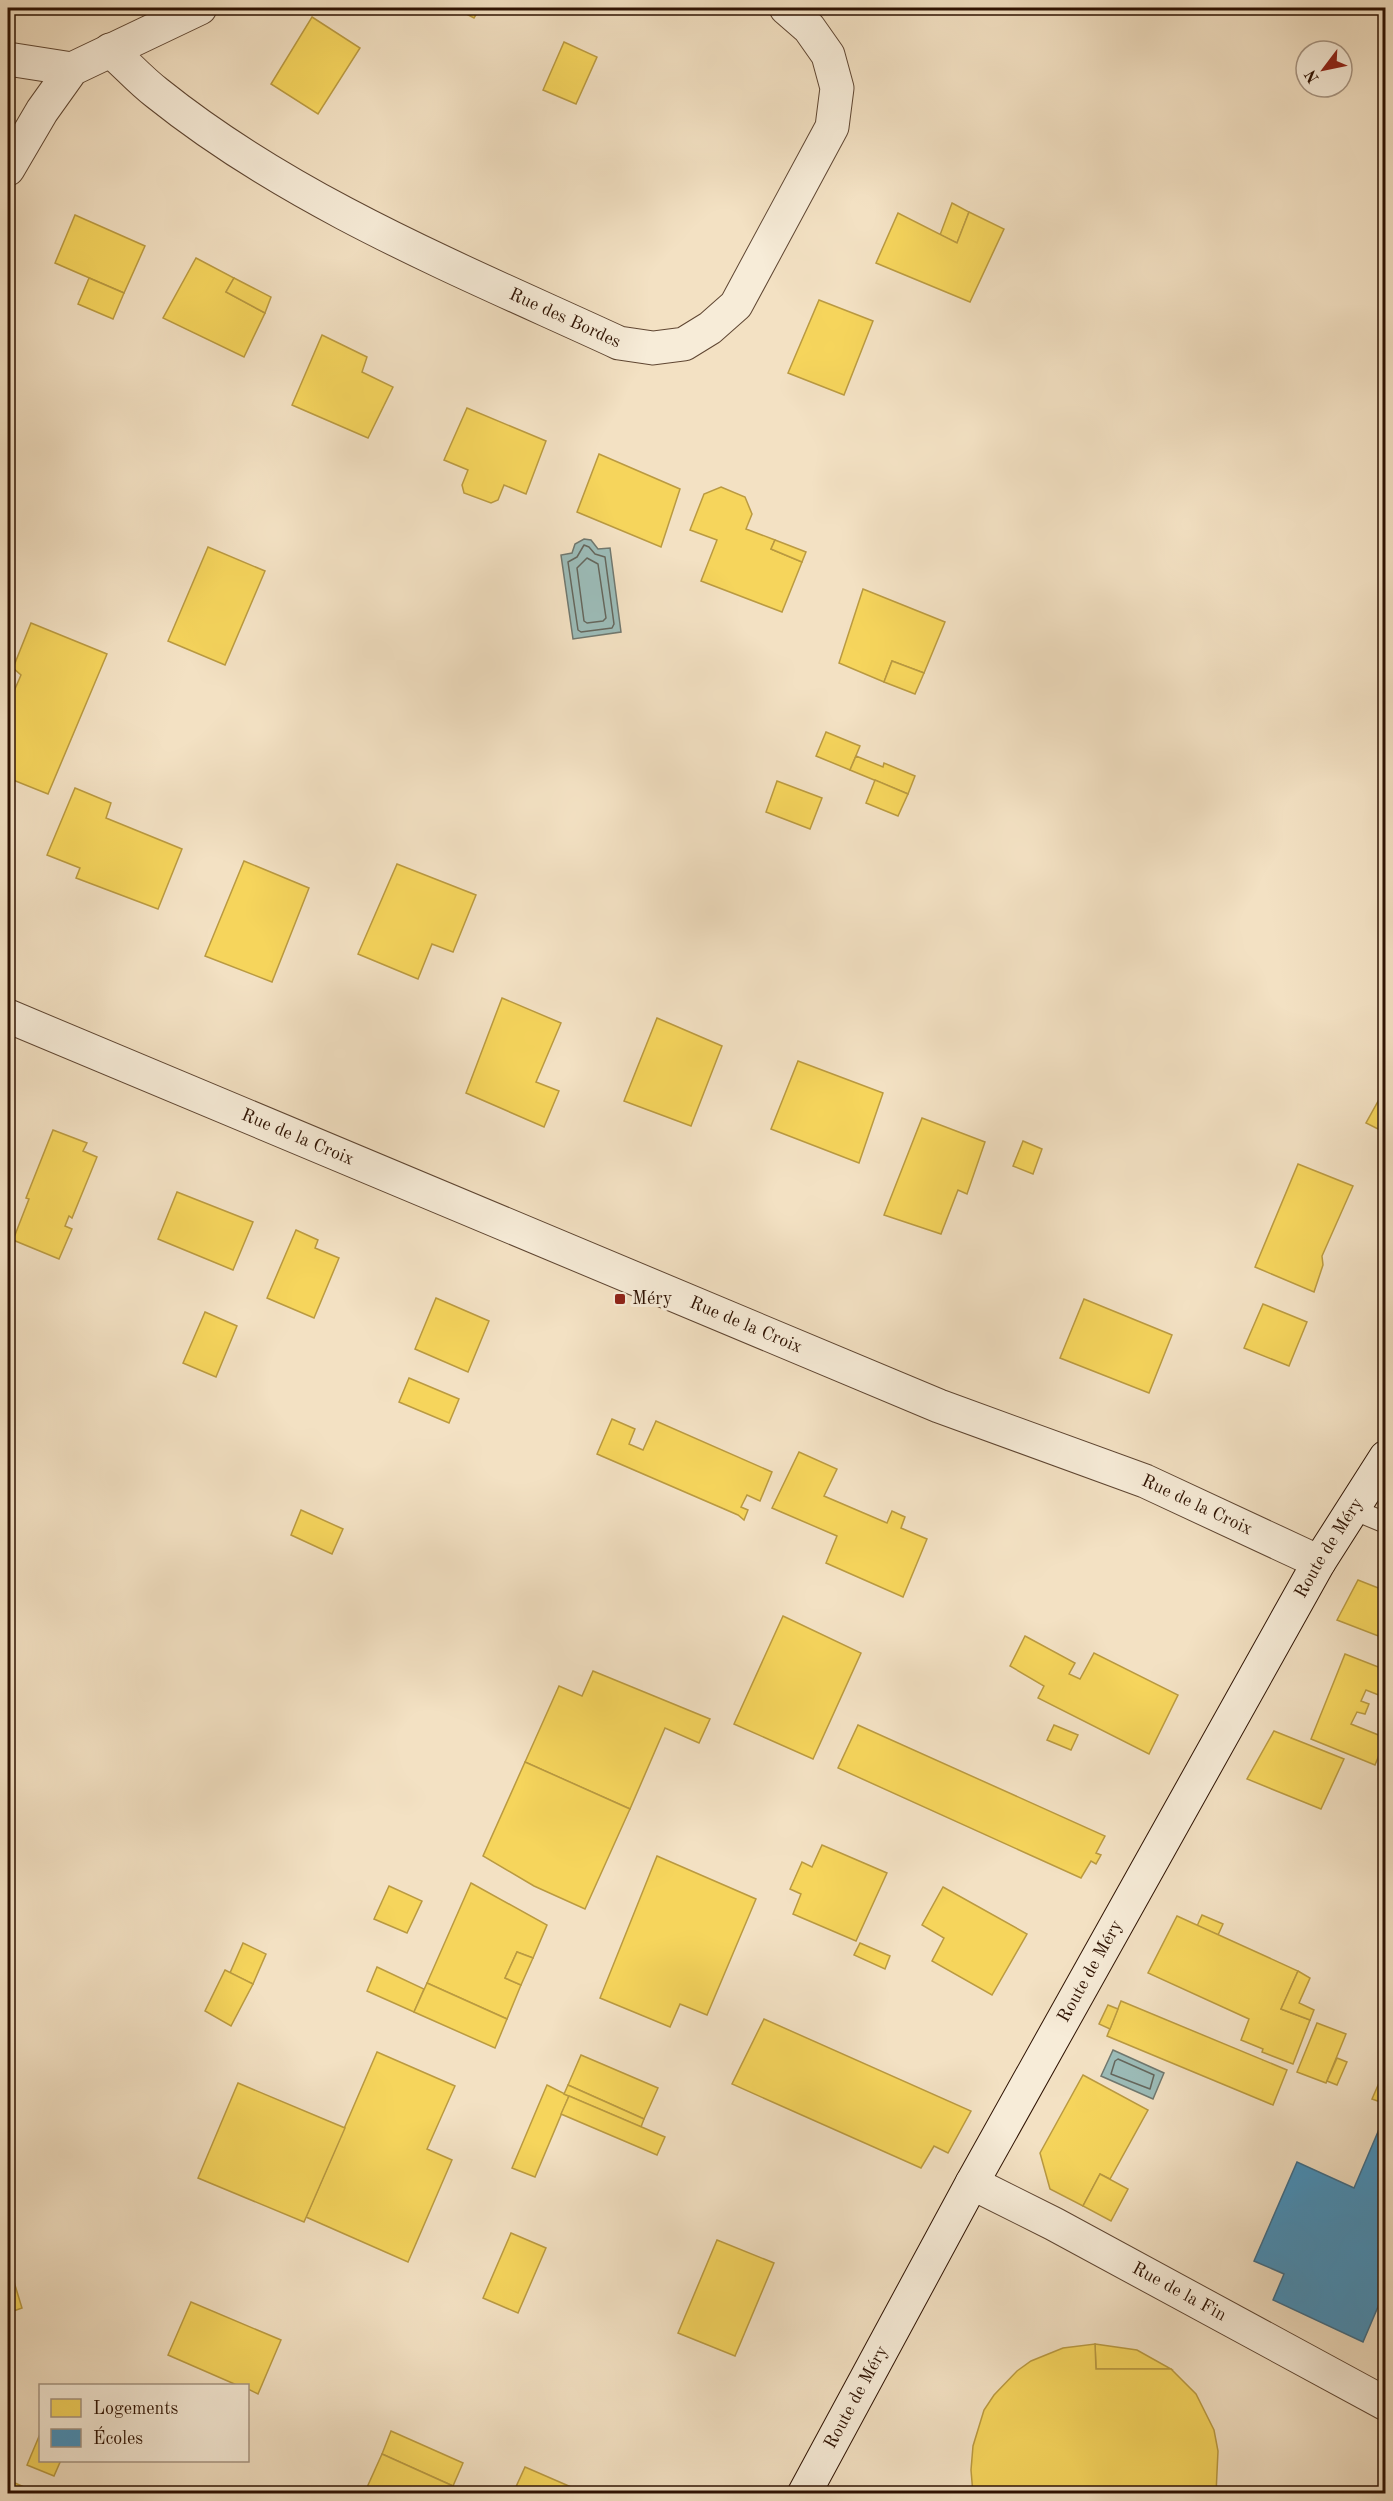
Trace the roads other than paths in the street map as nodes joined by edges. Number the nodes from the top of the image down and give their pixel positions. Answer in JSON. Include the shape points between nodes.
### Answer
{"nodes":[{"id":1,"x":200,"y":8,"type":"edge"},
{"id":2,"x":786,"y":8,"type":"edge"},
{"id":3,"x":111,"y":50,"type":"junction"},
{"id":4,"x":8,"y":59,"type":"edge"},
{"id":5,"x":72,"y":69,"type":"junction"},
{"id":6,"x":8,"y":169,"type":"edge"},
{"id":7,"x":8,"y":1016,"type":"edge"},
{"id":8,"x":1386,"y":1456,"type":"edge"},
{"id":9,"x":1352,"y":1509,"type":"junction"},
{"id":10,"x":1386,"y":1523,"type":"edge"},
{"id":11,"x":1319,"y":1562,"type":"junction"},
{"id":12,"x":972,"y":2184,"type":"junction"},
{"id":13,"x":1386,"y":2404,"type":"edge"},
{"id":14,"x":804,"y":2493,"type":"edge"}],
"edges":[{"from":1,"to":3,"type":"street"},
{"from":2,"to":3,"type":"street","name":"Rue des Bordes","via":[[809,28],[828,55],[837,87],[832,127],[736,305],[684,344],[652,348],[619,343],[321,201],[198,125],[155,92]]},
{"from":3,"to":5,"type":"street"},
{"from":4,"to":5,"type":"street"},
{"from":5,"to":6,"type":"street"},
{"from":7,"to":11,"type":"street","name":"Rue de la Croix","via":[[939,1406],[1145,1481]]},
{"from":8,"to":9,"type":"street","name":"Route de Méry"},
{"from":9,"to":10,"type":"lane"},
{"from":9,"to":11,"type":"street","name":"Route de Méry"},
{"from":11,"to":12,"type":"street","name":"Route de Méry"},
{"from":12,"to":13,"type":"street","name":"Rue de la Fin","via":[[1054,2224]]},
{"from":12,"to":14,"type":"street","name":"Route de Méry"}]}
